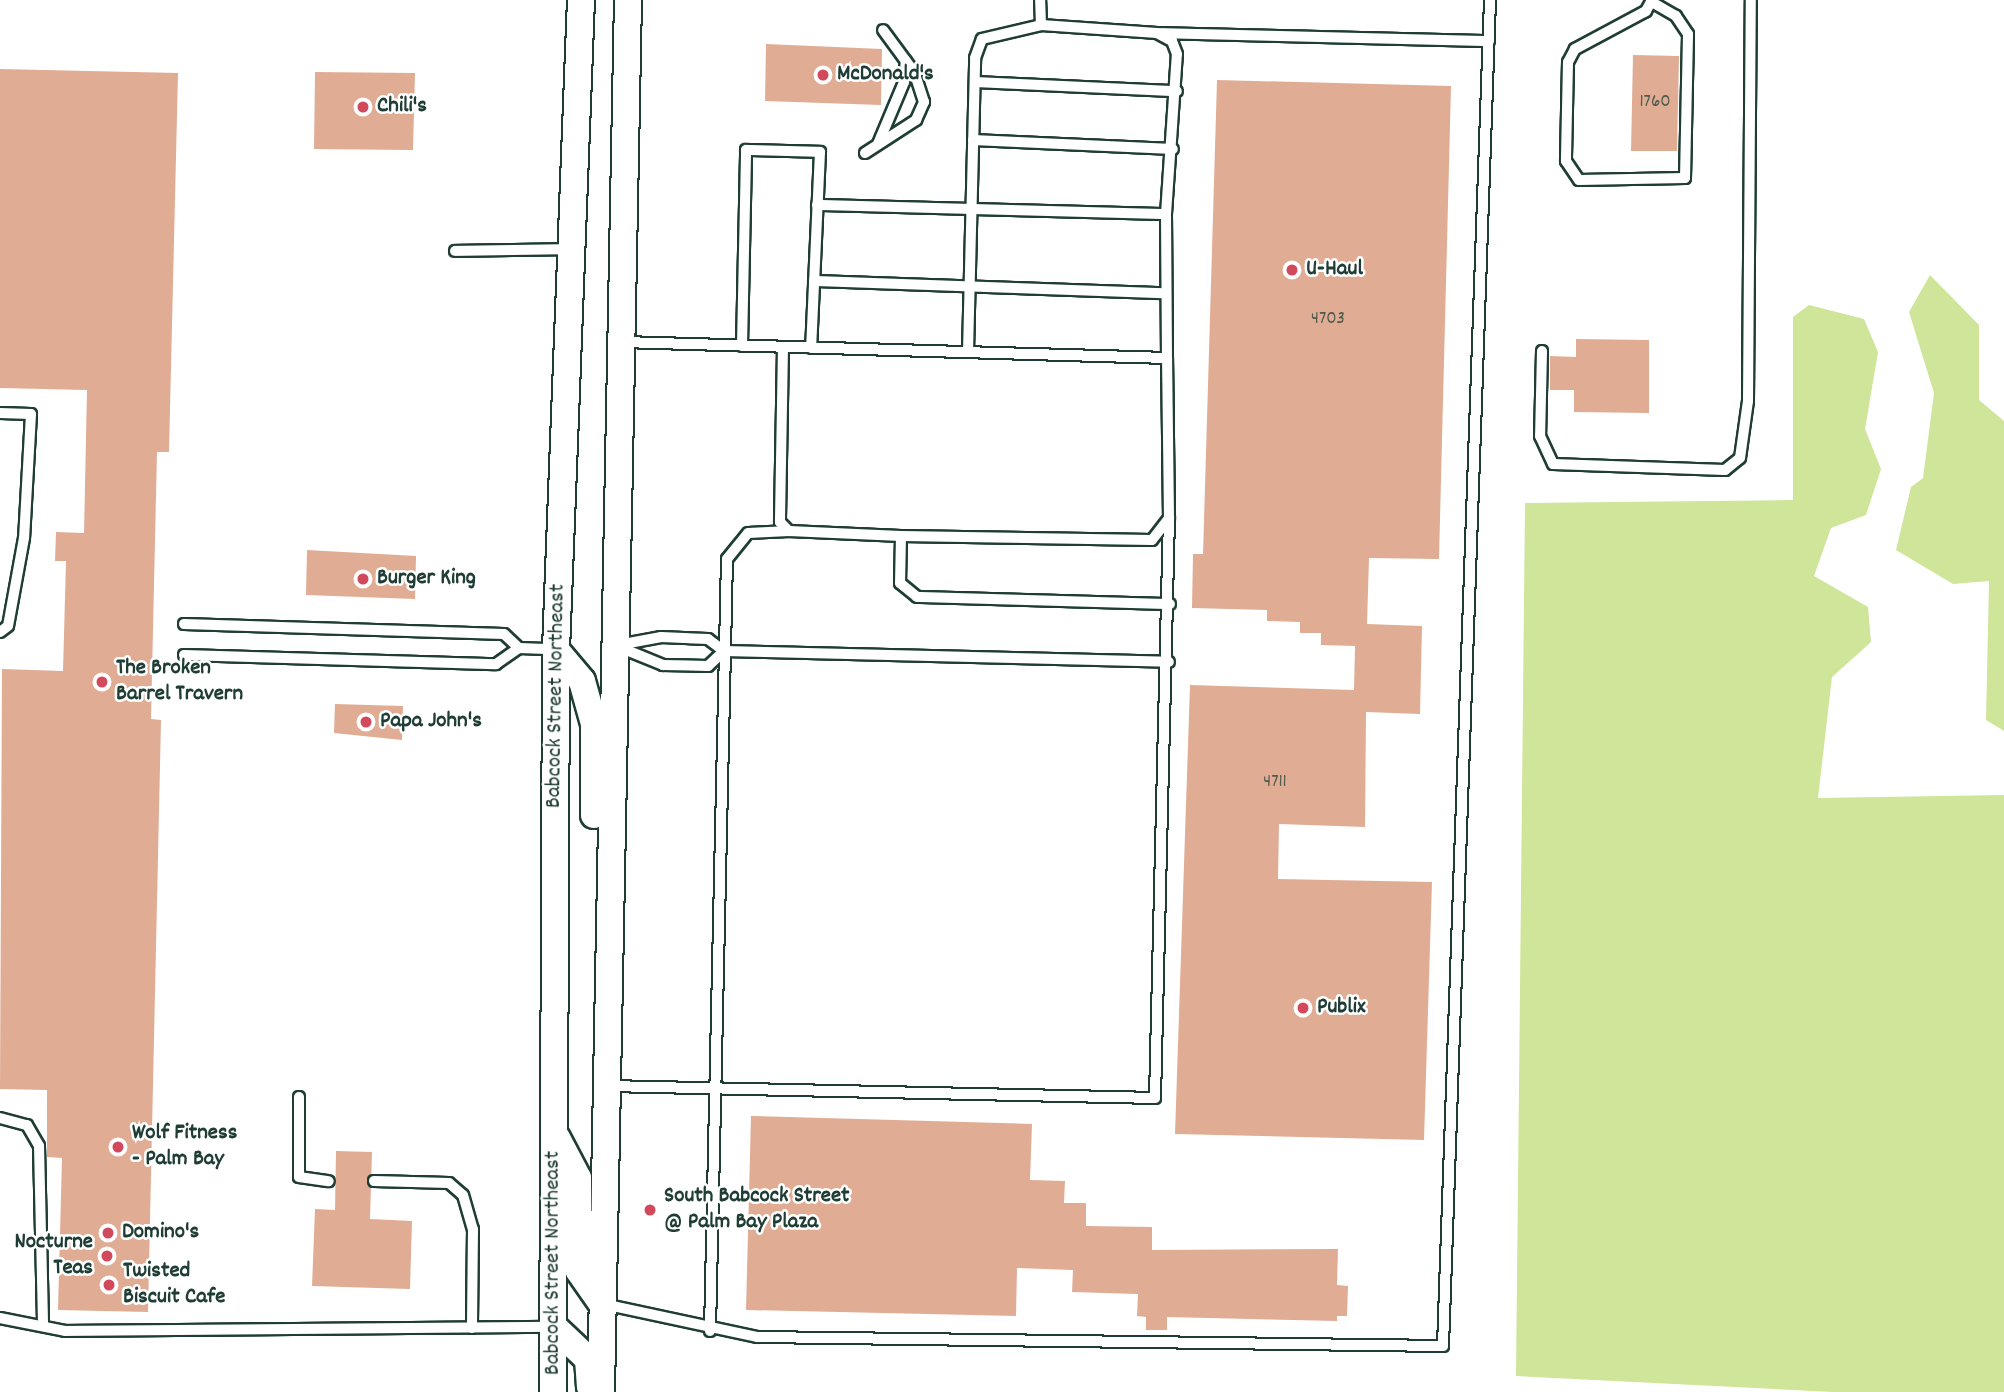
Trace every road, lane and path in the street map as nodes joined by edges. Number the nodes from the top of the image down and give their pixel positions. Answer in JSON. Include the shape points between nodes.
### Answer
{"nodes":[{"id":1,"x":581,"y":0,"type":"edge"},
{"id":2,"x":628,"y":0,"type":"edge"},
{"id":3,"x":1040,"y":0,"type":"edge"},
{"id":4,"x":1490,"y":0,"type":"edge"},
{"id":5,"x":1751,"y":0,"type":"edge"},
{"id":6,"x":1652,"y":1,"type":"edge"},
{"id":7,"x":1041,"y":25,"type":"junction"},
{"id":8,"x":883,"y":30,"type":"dead end"},
{"id":9,"x":1157,"y":33,"type":"junction"},
{"id":10,"x":1489,"y":41,"type":"junction"},
{"id":11,"x":906,"y":61,"type":"junction"},
{"id":12,"x":975,"y":82,"type":"junction"},
{"id":13,"x":1177,"y":91,"type":"junction"},
{"id":14,"x":974,"y":140,"type":"junction"},
{"id":15,"x":878,"y":145,"type":"junction"},
{"id":16,"x":1173,"y":149,"type":"junction"},
{"id":17,"x":865,"y":153,"type":"dead end"},
{"id":18,"x":817,"y":205,"type":"junction"},
{"id":19,"x":972,"y":208,"type":"junction"},
{"id":20,"x":1166,"y":214,"type":"junction"},
{"id":21,"x":572,"y":249,"type":"junction"},
{"id":22,"x":455,"y":251,"type":"dead end"},
{"id":23,"x":814,"y":281,"type":"junction"},
{"id":24,"x":970,"y":284,"type":"junction"},
{"id":25,"x":1166,"y":293,"type":"junction"},
{"id":26,"x":621,"y":342,"type":"junction"},
{"id":27,"x":742,"y":346,"type":"junction"},
{"id":28,"x":783,"y":347,"type":"junction"},
{"id":29,"x":811,"y":348,"type":"junction"},
{"id":30,"x":1542,"y":351,"type":"dead end"},
{"id":31,"x":968,"y":352,"type":"junction"},
{"id":32,"x":1167,"y":358,"type":"junction"},
{"id":33,"x":0,"y":413,"type":"edge"},
{"id":34,"x":1168,"y":518,"type":"junction"},
{"id":35,"x":789,"y":531,"type":"junction"},
{"id":36,"x":901,"y":536,"type":"junction"},
{"id":37,"x":1170,"y":604,"type":"junction"},
{"id":38,"x":184,"y":624,"type":"dead end"},
{"id":39,"x":0,"y":632,"type":"edge"},
{"id":40,"x":615,"y":645,"type":"junction"},
{"id":41,"x":519,"y":648,"type":"junction"},
{"id":42,"x":556,"y":650,"type":"junction"},
{"id":43,"x":724,"y":651,"type":"junction"},
{"id":44,"x":184,"y":655,"type":"dead end"},
{"id":45,"x":1169,"y":662,"type":"junction"},
{"id":46,"x":611,"y":888,"type":"junction"},
{"id":47,"x":607,"y":1086,"type":"junction"},
{"id":48,"x":713,"y":1088,"type":"junction"},
{"id":49,"x":299,"y":1097,"type":"dead end"},
{"id":50,"x":0,"y":1118,"type":"edge"},
{"id":51,"x":554,"y":1133,"type":"junction"},
{"id":52,"x":329,"y":1181,"type":"dead end"},
{"id":53,"x":374,"y":1181,"type":"dead end"},
{"id":54,"x":603,"y":1304,"type":"junction"},
{"id":55,"x":0,"y":1318,"type":"edge"},
{"id":56,"x":43,"y":1326,"type":"junction"},
{"id":57,"x":554,"y":1327,"type":"junction"},
{"id":58,"x":472,"y":1328,"type":"junction"},
{"id":59,"x":710,"y":1331,"type":"junction"},
{"id":60,"x":553,"y":1392,"type":"edge"},
{"id":61,"x":590,"y":1392,"type":"edge"},
{"id":62,"x":601,"y":1392,"type":"edge"}],
"edges":[{"from":1,"to":21,"type":"main road","name":"Babcock Street Northeast"},
{"from":2,"to":26,"type":"main road","name":"Babcock Street Northeast"},
{"from":3,"to":7,"type":"lane"},
{"from":4,"to":10,"type":"lane"},
{"from":5,"to":30,"type":"lane","via":[[1748,401],[1740,458],[1725,470],[1553,464],[1539,436]]},
{"from":6,"to":6,"type":"lane","via":[[1576,49],[1568,62],[1566,161],[1568,172],[1579,180],[1685,178],[1688,34],[1676,16]]},
{"from":7,"to":9,"type":"lane"},
{"from":7,"to":12,"type":"lane","via":[[982,39]]},
{"from":8,"to":11,"type":"lane"},
{"from":9,"to":10,"type":"lane"},
{"from":9,"to":13,"type":"lane","via":[[1172,41],[1177,54]]},
{"from":10,"to":59,"type":"lane","via":[[1443,1346],[757,1337]]},
{"from":11,"to":15,"type":"lane","via":[[904,82]]},
{"from":11,"to":15,"type":"lane","via":[[921,86],[921,113]]},
{"from":12,"to":13,"type":"lane"},
{"from":12,"to":14,"type":"lane"},
{"from":13,"to":16,"type":"lane"},
{"from":14,"to":16,"type":"lane"},
{"from":14,"to":19,"type":"lane"},
{"from":15,"to":17,"type":"lane"},
{"from":16,"to":20,"type":"lane"},
{"from":18,"to":19,"type":"lane"},
{"from":18,"to":23,"type":"lane"},
{"from":18,"to":27,"type":"lane","via":[[820,152],[746,150]]},
{"from":19,"to":20,"type":"lane"},
{"from":19,"to":24,"type":"lane"},
{"from":20,"to":25,"type":"lane"},
{"from":21,"to":22,"type":"lane"},
{"from":21,"to":42,"type":"main road","name":"Babcock Street Northeast"},
{"from":23,"to":24,"type":"lane"},
{"from":23,"to":29,"type":"lane"},
{"from":24,"to":25,"type":"lane"},
{"from":24,"to":31,"type":"lane"},
{"from":25,"to":32,"type":"lane"},
{"from":26,"to":27,"type":"lane"},
{"from":26,"to":40,"type":"main road","name":"Babcock Street Northeast"},
{"from":27,"to":28,"type":"lane"},
{"from":28,"to":29,"type":"lane"},
{"from":28,"to":35,"type":"lane","via":[[780,522]]},
{"from":29,"to":31,"type":"lane"},
{"from":31,"to":32,"type":"lane"},
{"from":32,"to":34,"type":"lane"},
{"from":33,"to":39,"type":"lane","via":[[31,414],[24,538],[8,626]]},
{"from":34,"to":36,"type":"lane","via":[[1152,540]]},
{"from":34,"to":37,"type":"lane"},
{"from":35,"to":36,"type":"lane"},
{"from":35,"to":43,"type":"lane","via":[[748,533],[727,559]]},
{"from":36,"to":37,"type":"lane","via":[[900,583],[917,597]]},
{"from":37,"to":45,"type":"lane"},
{"from":38,"to":41,"type":"lane","via":[[504,634]]},
{"from":40,"to":43,"type":"lane","via":[[708,639]]},
{"from":40,"to":43,"type":"lane","via":[[663,665],[708,666]]},
{"from":40,"to":46,"type":"main road","name":"Babcock Street Northeast"},
{"from":41,"to":42,"type":"lane"},
{"from":41,"to":44,"type":"lane","via":[[496,664]]},
{"from":42,"to":46,"type":"main road","via":[[582,681],[594,724],[594,823]]},
{"from":42,"to":51,"type":"main road","name":"Babcock Street Northeast"},
{"from":43,"to":45,"type":"lane"},
{"from":43,"to":48,"type":"lane"},
{"from":45,"to":48,"type":"lane","via":[[1155,1098]]},
{"from":46,"to":47,"type":"main road","name":"Babcock Street Northeast"},
{"from":47,"to":48,"type":"lane"},
{"from":47,"to":54,"type":"main road","name":"Babcock Street Northeast"},
{"from":48,"to":59,"type":"lane"},
{"from":49,"to":52,"type":"lane","via":[[299,1177]]},
{"from":50,"to":56,"type":"lane","via":[[27,1125],[39,1146]]},
{"from":51,"to":54,"type":"main road","via":[[578,1178],[579,1271]]},
{"from":51,"to":57,"type":"main road","name":"Babcock Street Northeast"},
{"from":53,"to":58,"type":"lane","via":[[449,1183],[463,1195],[473,1229]]},
{"from":54,"to":59,"type":"lane"},
{"from":54,"to":62,"type":"main road","name":"Babcock Street Northeast"},
{"from":55,"to":56,"type":"lane"},
{"from":56,"to":58,"type":"lane"},
{"from":57,"to":58,"type":"lane"},
{"from":57,"to":60,"type":"main road","name":"Babcock Street Northeast"},
{"from":57,"to":61,"type":"main road","via":[[587,1359]]}]}
